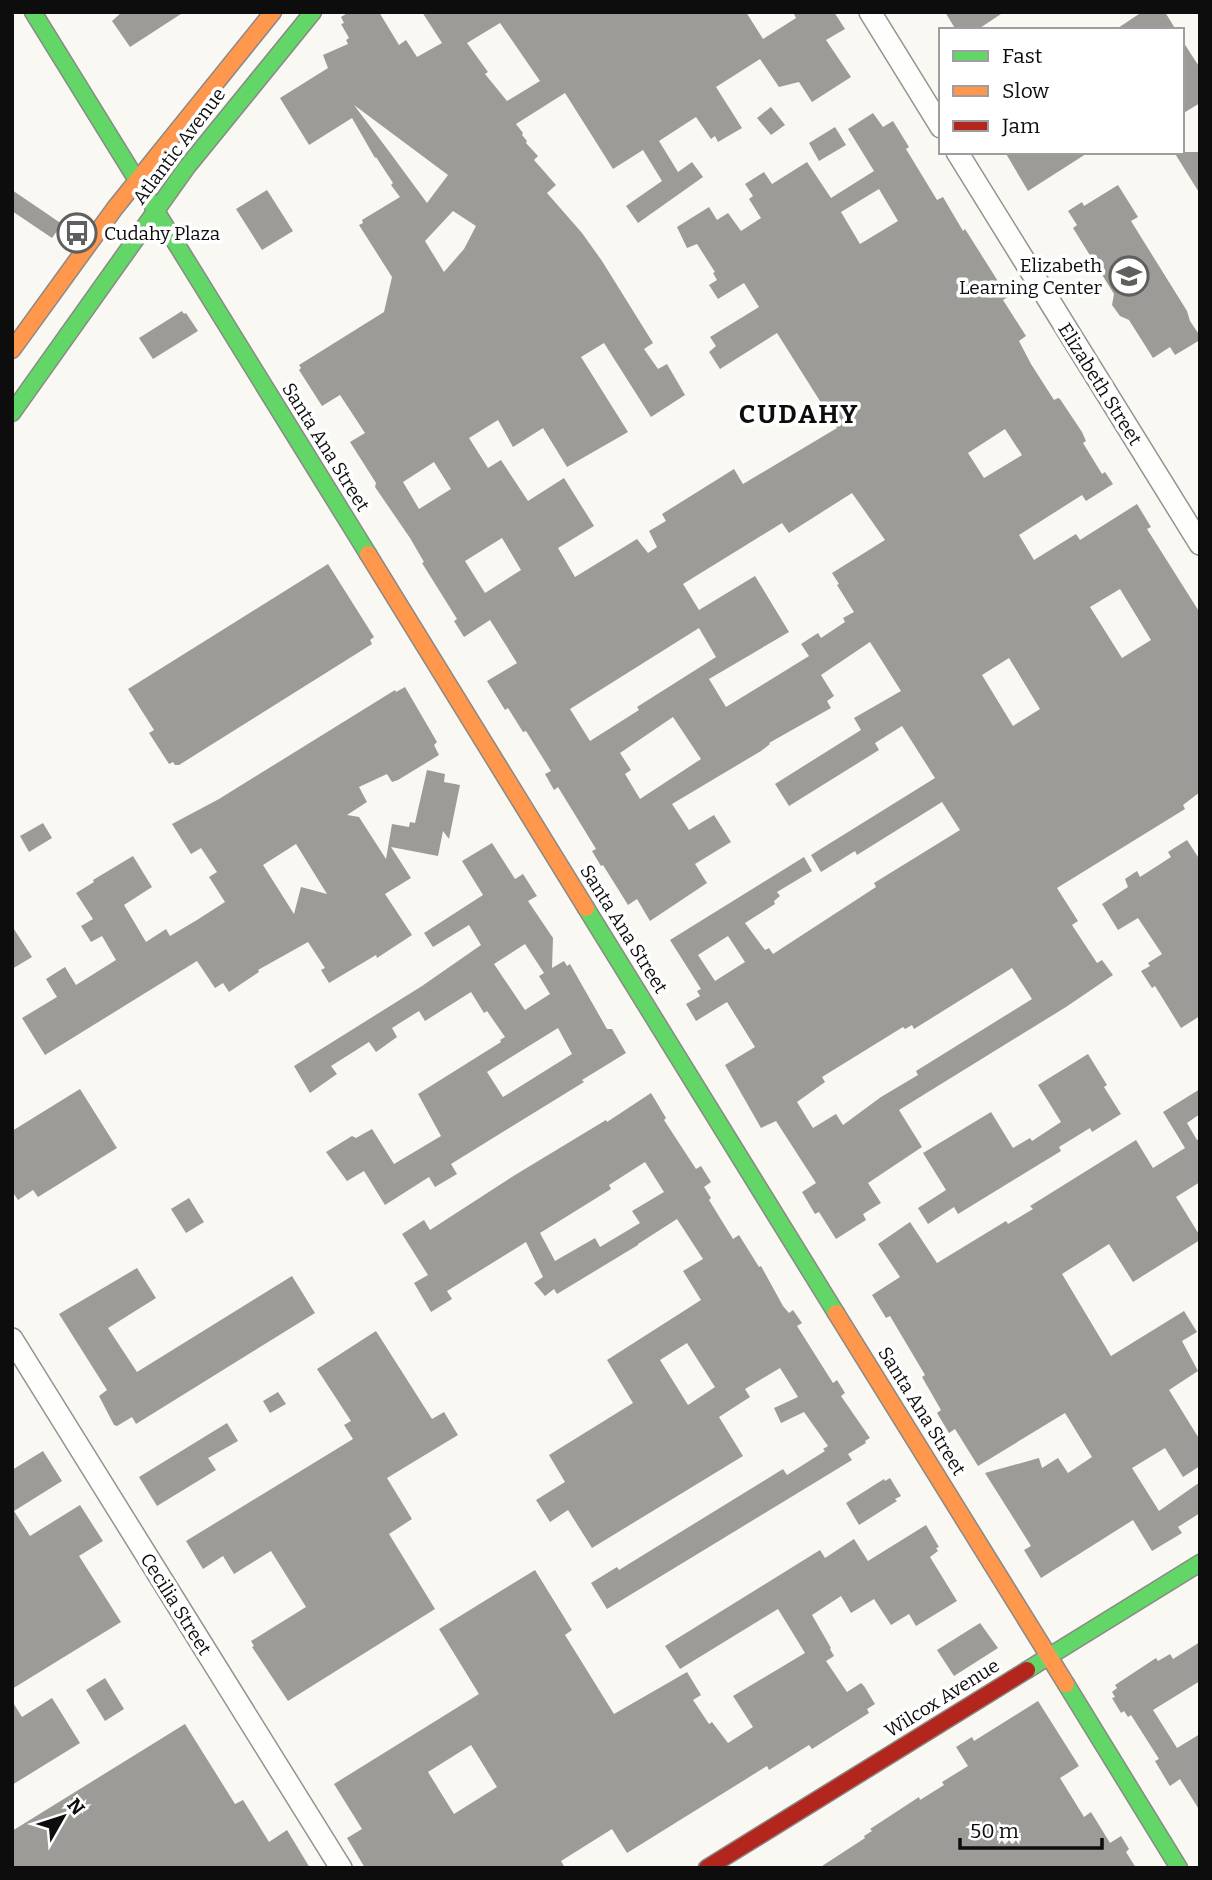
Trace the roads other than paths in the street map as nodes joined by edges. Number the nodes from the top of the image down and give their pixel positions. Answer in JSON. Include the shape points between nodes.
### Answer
{"nodes":[{"id":1,"x":33,"y":12,"type":"edge"},
{"id":2,"x":273,"y":12,"type":"edge"},
{"id":3,"x":313,"y":12,"type":"edge"},
{"id":4,"x":870,"y":12,"type":"edge"},
{"id":5,"x":939,"y":124,"type":"edge"},
{"id":6,"x":958,"y":154,"type":"edge"},
{"id":7,"x":137,"y":181,"type":"junction"},
{"id":8,"x":156,"y":211,"type":"junction"},
{"id":9,"x":12,"y":350,"type":"edge"},
{"id":10,"x":12,"y":413,"type":"edge"},
{"id":11,"x":1200,"y":544,"type":"edge"},
{"id":12,"x":12,"y":1339,"type":"edge"},
{"id":13,"x":1200,"y":1563,"type":"edge"},
{"id":14,"x":1049,"y":1657,"type":"junction"},
{"id":15,"x":341,"y":1868,"type":"edge"},
{"id":16,"x":707,"y":1868,"type":"edge"},
{"id":17,"x":1179,"y":1868,"type":"edge"}],
"edges":[{"from":1,"to":7,"type":"street","name":"Santa Ana Street"},
{"from":2,"to":7,"type":"street","name":"Atlantic Avenue"},
{"from":3,"to":8,"type":"street","name":"Atlantic Avenue"},
{"from":4,"to":5,"type":"street"},
{"from":6,"to":11,"type":"street","name":"Elizabeth Street"},
{"from":7,"to":8,"type":"street","name":"Santa Ana Street"},
{"from":7,"to":9,"type":"street","name":"Atlantic Avenue"},
{"from":8,"to":10,"type":"street","name":"Atlantic Avenue"},
{"from":8,"to":14,"type":"street","name":"Santa Ana Street"},
{"from":12,"to":15,"type":"street","name":"Cecilia Street"},
{"from":13,"to":14,"type":"street","name":"Wilcox Avenue"},
{"from":14,"to":16,"type":"street","name":"Wilcox Avenue"},
{"from":14,"to":17,"type":"street","name":"Santa Ana Street"}]}
